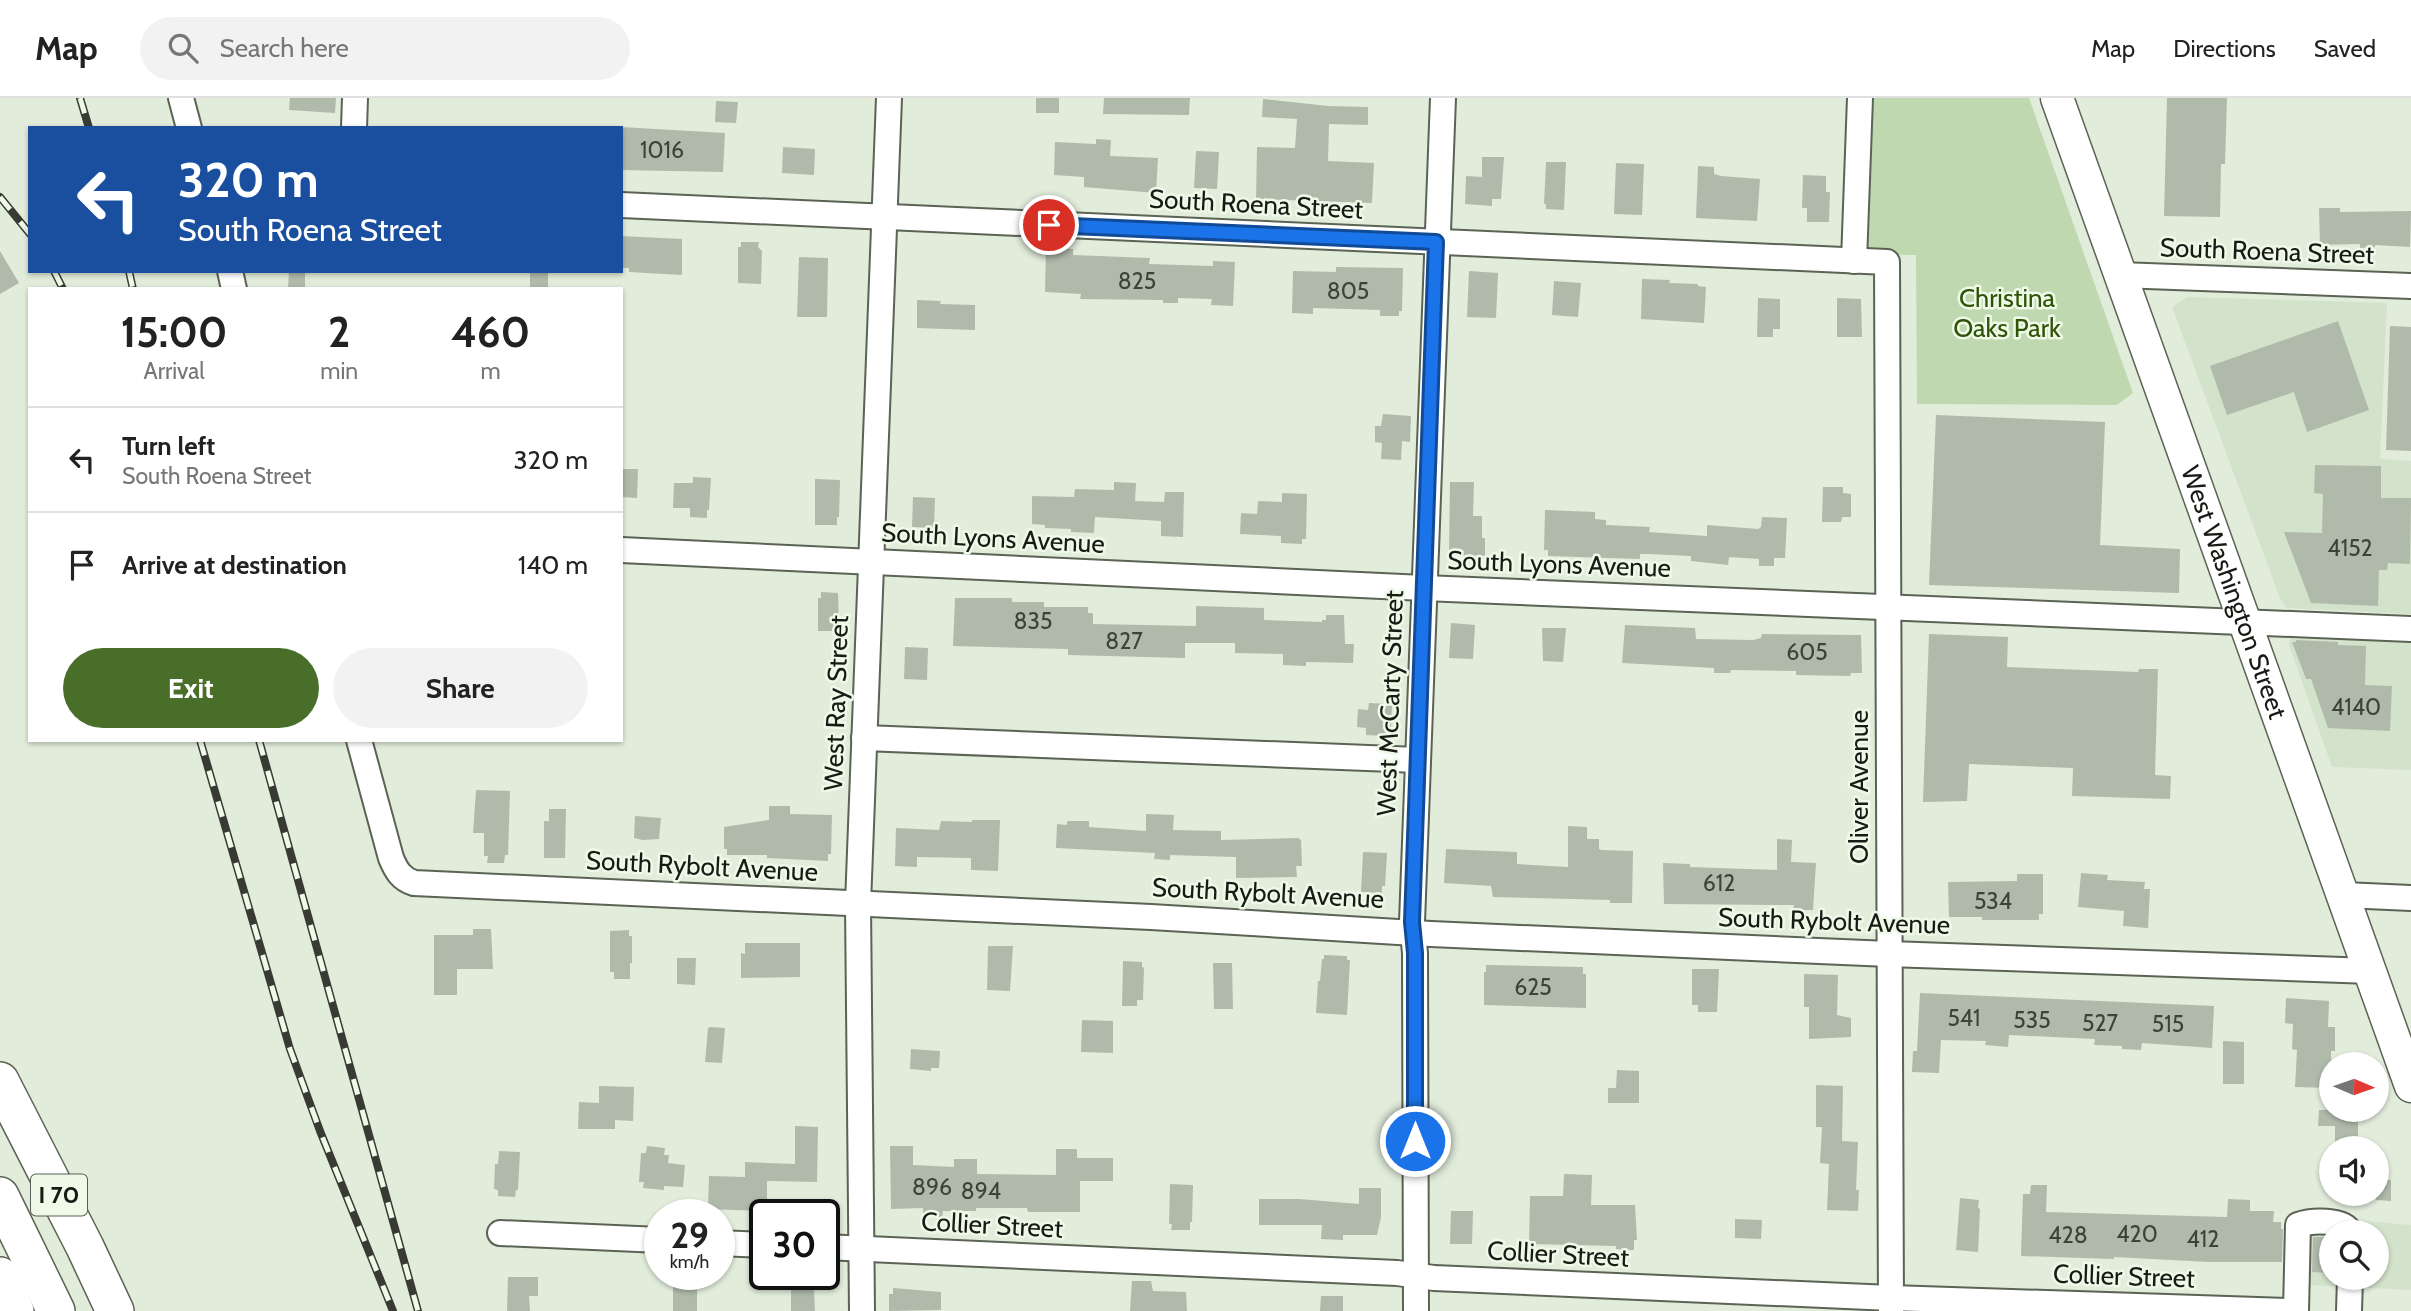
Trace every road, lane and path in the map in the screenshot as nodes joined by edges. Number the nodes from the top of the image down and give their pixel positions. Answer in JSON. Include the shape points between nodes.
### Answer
{"nodes":[{"id":1,"x":181,"y":98,"type":"edge"},
{"id":2,"x":355,"y":98,"type":"edge"},
{"id":3,"x":889,"y":98,"type":"edge"},
{"id":4,"x":1443,"y":98,"type":"edge"},
{"id":5,"x":1860,"y":98,"type":"edge"},
{"id":6,"x":2057,"y":98,"type":"edge"},
{"id":7,"x":188,"y":126,"type":"edge"},
{"id":8,"x":354,"y":126,"type":"edge"},
{"id":9,"x":623,"y":205,"type":"edge"},
{"id":10,"x":884,"y":217,"type":"junction"},
{"id":11,"x":1436,"y":242,"type":"junction"},
{"id":12,"x":1854,"y":261,"type":"junction"},
{"id":13,"x":1887,"y":262,"type":"joint"},
{"id":14,"x":2120,"y":275,"type":"junction"},
{"id":15,"x":2411,"y":286,"type":"edge"},
{"id":16,"x":623,"y":551,"type":"edge"},
{"id":17,"x":870,"y":562,"type":"junction"},
{"id":18,"x":1424,"y":588,"type":"junction"},
{"id":19,"x":1889,"y":608,"type":"junction"},
{"id":20,"x":2245,"y":622,"type":"junction"},
{"id":21,"x":2411,"y":629,"type":"edge"},
{"id":22,"x":864,"y":738,"type":"junction"},
{"id":23,"x":360,"y":742,"type":"edge"},
{"id":24,"x":1418,"y":760,"type":"junction"},
{"id":25,"x":2344,"y":895,"type":"junction"},
{"id":26,"x":2411,"y":898,"type":"edge"},
{"id":27,"x":859,"y":904,"type":"junction"},
{"id":28,"x":1413,"y":932,"type":"junction"},
{"id":29,"x":1889,"y":954,"type":"junction"},
{"id":30,"x":2371,"y":971,"type":"junction"},
{"id":31,"x":2411,"y":1086,"type":"edge"},
{"id":32,"x":7,"y":1094,"type":"edge"},
{"id":33,"x":0,"y":1196,"type":"edge"},
{"id":34,"x":2319,"y":1223,"type":"edge"},
{"id":35,"x":500,"y":1233,"type":"dead end"},
{"id":36,"x":644,"y":1239,"type":"edge"},
{"id":37,"x":840,"y":1248,"type":"edge"},
{"id":38,"x":862,"y":1249,"type":"junction"},
{"id":39,"x":0,"y":1276,"type":"edge"},
{"id":40,"x":1416,"y":1276,"type":"junction"},
{"id":41,"x":2350,"y":1290,"type":"edge"},
{"id":42,"x":1891,"y":1305,"type":"edge"},
{"id":43,"x":15,"y":1311,"type":"edge"},
{"id":44,"x":56,"y":1311,"type":"edge"},
{"id":45,"x":115,"y":1311,"type":"edge"},
{"id":46,"x":139,"y":1311,"type":"edge"},
{"id":47,"x":862,"y":1311,"type":"edge"},
{"id":48,"x":1416,"y":1311,"type":"edge"},
{"id":49,"x":2290,"y":1311,"type":"edge"},
{"id":50,"x":2296,"y":1311,"type":"edge"},
{"id":51,"x":2349,"y":1311,"type":"edge"}],
"edges":[{"from":1,"to":7,"type":"street"},
{"from":2,"to":8,"type":"street"},
{"from":3,"to":10,"type":"street","name":"West Ray Street"},
{"from":4,"to":11,"type":"street","name":"West McCarty Street"},
{"from":5,"to":12,"type":"street"},
{"from":6,"to":14,"type":"main road","name":"West Washington Street"},
{"from":9,"to":10,"type":"street","name":"South Roena Street"},
{"from":10,"to":11,"type":"street","name":"South Roena Street"},
{"from":10,"to":17,"type":"street","name":"West Ray Street"},
{"from":11,"to":12,"type":"street","name":"South Roena Street"},
{"from":11,"to":18,"type":"street","name":"West McCarty Street"},
{"from":12,"to":13,"type":"street","name":"South Roena Street"},
{"from":13,"to":19,"type":"street","name":"Oliver Avenue"},
{"from":14,"to":15,"type":"street","name":"South Roena Street"},
{"from":14,"to":20,"type":"main road","name":"West Washington Street"},
{"from":16,"to":17,"type":"street","name":"South Lyons Avenue"},
{"from":17,"to":18,"type":"street","name":"South Lyons Avenue"},
{"from":17,"to":22,"type":"street","name":"West Ray Street"},
{"from":18,"to":19,"type":"street","name":"South Lyons Avenue"},
{"from":18,"to":24,"type":"street","name":"West McCarty Street"},
{"from":19,"to":20,"type":"street","name":"South Lyons Avenue"},
{"from":19,"to":29,"type":"street","name":"Oliver Avenue"},
{"from":20,"to":21,"type":"street","name":"South Lyons Avenue"},
{"from":20,"to":25,"type":"main road","name":"West Washington Street"},
{"from":22,"to":24,"type":"street"},
{"from":22,"to":27,"type":"street","name":"West Ray Street"},
{"from":23,"to":27,"type":"street","name":"South Rybolt Avenue","via":[[391,858],[407,881]]},
{"from":24,"to":28,"type":"street","name":"West McCarty Street"},
{"from":25,"to":26,"type":"street"},
{"from":25,"to":30,"type":"main road","name":"West Washington Street"},
{"from":27,"to":28,"type":"street","name":"South Rybolt Avenue"},
{"from":27,"to":38,"type":"street","name":"West Ray Street"},
{"from":28,"to":29,"type":"street","name":"South Rybolt Avenue"},
{"from":28,"to":40,"type":"street","name":"West McCarty Street"},
{"from":29,"to":30,"type":"street","name":"South Rybolt Avenue"},
{"from":29,"to":42,"type":"street","name":"Oliver Avenue"},
{"from":30,"to":31,"type":"main road","name":"West Washington Street"},
{"from":32,"to":45,"type":"highway","number":"I 70"},
{"from":32,"to":46,"type":"highway","via":[[102,1241]]},
{"from":33,"to":44,"type":"highway","number":"I 70"},
{"from":34,"to":50,"type":"street","via":[[2298,1225]]},
{"from":35,"to":36,"type":"street"},
{"from":37,"to":38,"type":"street","name":"Collier Street"},
{"from":38,"to":40,"type":"street","name":"Collier Street"},
{"from":38,"to":47,"type":"street","name":"West Ray Street"},
{"from":39,"to":43,"type":"highway"},
{"from":40,"to":42,"type":"street","name":"Collier Street"},
{"from":40,"to":48,"type":"street","name":"West McCarty Street"},
{"from":41,"to":51,"type":"street"},
{"from":42,"to":49,"type":"street","name":"Collier Street"}]}
